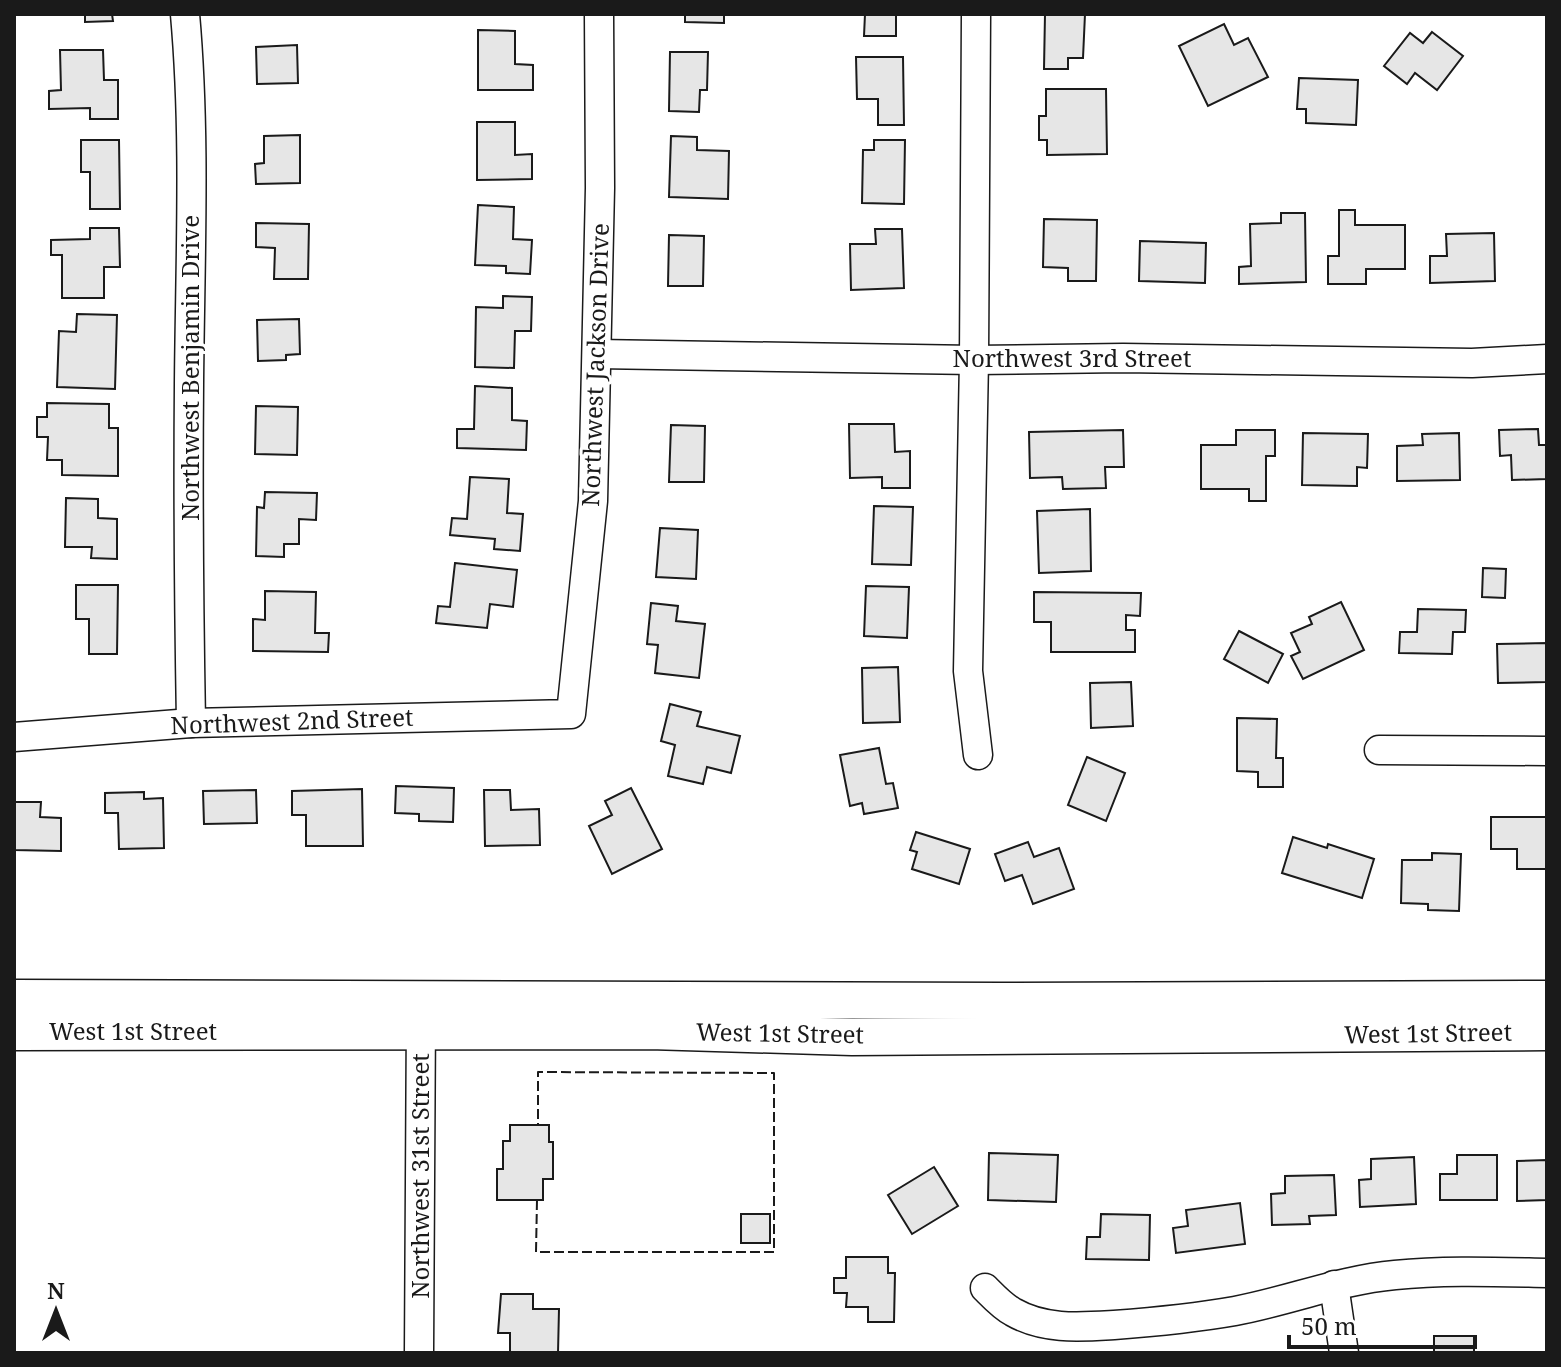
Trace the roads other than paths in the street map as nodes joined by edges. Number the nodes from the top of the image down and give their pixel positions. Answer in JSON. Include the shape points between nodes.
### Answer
{"nodes":[{"id":1,"x":185,"y":14,"type":"edge"},
{"id":2,"x":599,"y":14,"type":"edge"},
{"id":3,"x":976,"y":14,"type":"edge"},
{"id":4,"x":597,"y":354,"type":"junction"},
{"id":5,"x":1547,"y":359,"type":"edge"},
{"id":6,"x":974,"y":360,"type":"junction"},
{"id":7,"x":571,"y":714,"type":"joint"},
{"id":8,"x":191,"y":723,"type":"junction"},
{"id":9,"x":14,"y":737,"type":"edge"},
{"id":10,"x":1379,"y":750,"type":"dead end"},
{"id":11,"x":1547,"y":751,"type":"edge"},
{"id":12,"x":978,"y":755,"type":"dead end"},
{"id":13,"x":14,"y":998,"type":"edge"},
{"id":14,"x":1547,"y":999,"type":"edge"},
{"id":15,"x":422,"y":1016,"type":"junction"},
{"id":16,"x":14,"y":1032,"type":"edge"},
{"id":17,"x":1547,"y":1032,"type":"edge"},
{"id":18,"x":1547,"y":1273,"type":"edge"},
{"id":19,"x":1334,"y":1285,"type":"junction"},
{"id":20,"x":985,"y":1288,"type":"dead end"},
{"id":21,"x":419,"y":1353,"type":"edge"},
{"id":22,"x":1344,"y":1353,"type":"edge"}],
"edges":[{"from":1,"to":8,"type":"street","name":"Northwest Benjamin Drive","via":[[192,225]]},
{"from":2,"to":4,"type":"street","name":"Northwest Jackson Drive"},
{"from":3,"to":6,"type":"street"},
{"from":4,"to":6,"type":"street","name":"Northwest 3rd Street"},
{"from":4,"to":7,"type":"street","name":"Northwest Jackson Drive","via":[[593,501]]},
{"from":5,"to":6,"type":"street","name":"Northwest 3rd Street"},
{"from":6,"to":12,"type":"street","via":[[968,671]]},
{"from":7,"to":8,"type":"street","name":"Northwest 2nd Street"},
{"from":8,"to":9,"type":"street","name":"Northwest 2nd Street"},
{"from":10,"to":11,"type":"street"},
{"from":13,"to":15,"type":"main road","name":"West 1st Street"},
{"from":14,"to":15,"type":"main road","name":"West 1st Street"},
{"from":15,"to":16,"type":"main road","name":"West 1st Street"},
{"from":15,"to":17,"type":"main road","name":"West 1st Street","via":[[852,1037]]},
{"from":15,"to":21,"type":"street","name":"Northwest 31st Street"},
{"from":18,"to":19,"type":"street","via":[[1395,1275]]},
{"from":19,"to":20,"type":"street","via":[[1236,1310],[1081,1327],[1023,1316]]},
{"from":19,"to":22,"type":"street"}]}
